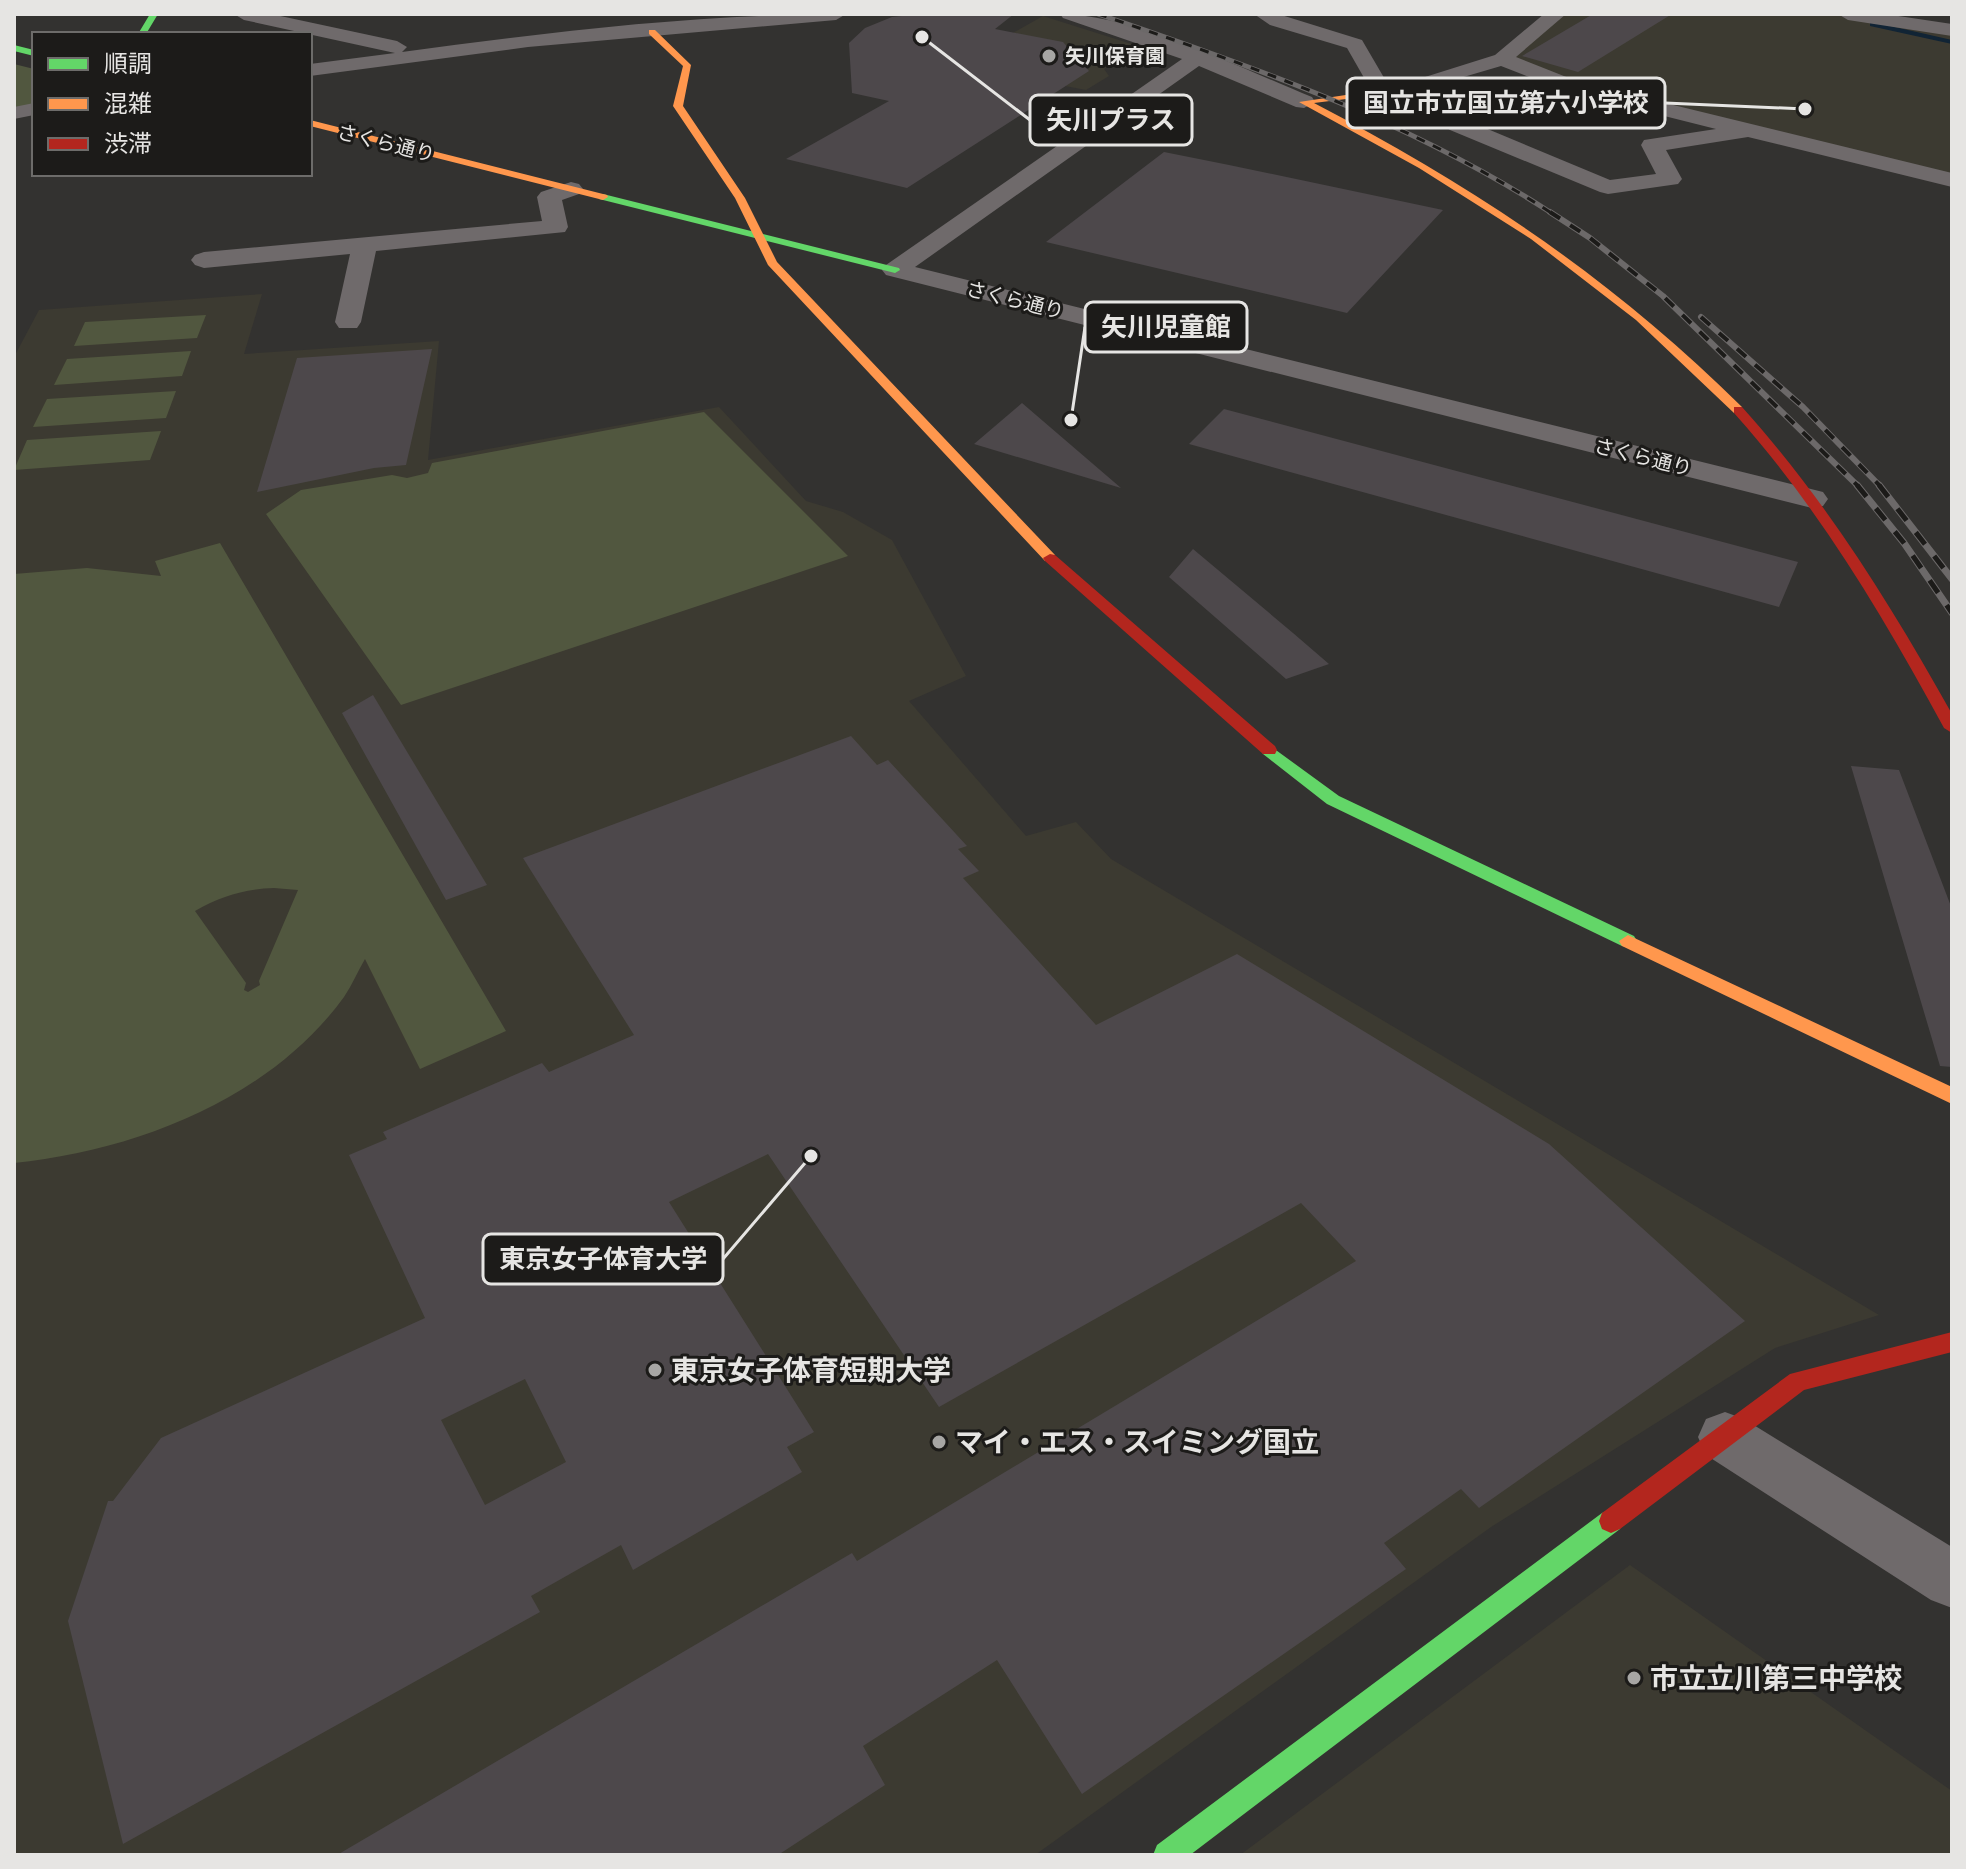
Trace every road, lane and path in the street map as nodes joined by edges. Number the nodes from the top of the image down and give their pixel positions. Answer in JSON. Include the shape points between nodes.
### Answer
{"nodes":[{"id":1,"x":154,"y":14,"type":"edge"},
{"id":2,"x":244,"y":14,"type":"edge"},
{"id":3,"x":618,"y":14,"type":"edge"},
{"id":4,"x":836,"y":14,"type":"edge"},
{"id":5,"x":1070,"y":14,"type":"edge"},
{"id":6,"x":1264,"y":14,"type":"edge"},
{"id":7,"x":1556,"y":14,"type":"edge"},
{"id":8,"x":1855,"y":15,"type":"edge"},
{"id":9,"x":368,"y":18,"type":"dead end"},
{"id":10,"x":1952,"y":30,"type":"edge"},
{"id":11,"x":324,"y":31,"type":"junction"},
{"id":12,"x":143,"y":32,"type":"edge"},
{"id":13,"x":652,"y":32,"type":"junction"},
{"id":14,"x":625,"y":34,"type":"junction"},
{"id":15,"x":421,"y":53,"type":"junction"},
{"id":16,"x":1197,"y":58,"type":"junction"},
{"id":17,"x":1502,"y":59,"type":"junction"},
{"id":18,"x":312,"y":70,"type":"edge"},
{"id":19,"x":1390,"y":91,"type":"junction"},
{"id":20,"x":1304,"y":102,"type":"junction"},
{"id":21,"x":312,"y":124,"type":"edge"},
{"id":22,"x":1745,"y":131,"type":"junction"},
{"id":23,"x":1952,"y":180,"type":"edge"},
{"id":24,"x":571,"y":189,"type":"junction"},
{"id":25,"x":758,"y":235,"type":"junction"},
{"id":26,"x":365,"y":244,"type":"junction"},
{"id":27,"x":204,"y":260,"type":"dead end"},
{"id":28,"x":895,"y":270,"type":"junction"},
{"id":29,"x":348,"y":322,"type":"dead end"},
{"id":30,"x":1812,"y":499,"type":"junction"},
{"id":31,"x":1952,"y":728,"type":"edge"},
{"id":32,"x":1952,"y":1096,"type":"edge"},
{"id":33,"x":1952,"y":1342,"type":"edge"},
{"id":34,"x":1725,"y":1437,"type":"junction"},
{"id":35,"x":1952,"y":1580,"type":"edge"},
{"id":36,"x":1167,"y":1855,"type":"edge"}],
"edges":[{"from":1,"to":12,"type":"street"},
{"from":2,"to":11,"type":"street"},
{"from":3,"to":14,"type":"street"},
{"from":4,"to":13,"type":"street"},
{"from":5,"to":16,"type":"street"},
{"from":6,"to":19,"type":"street","via":[[1355,44]]},
{"from":7,"to":17,"type":"street"},
{"from":8,"to":10,"type":"street"},
{"from":9,"to":11,"type":"street"},
{"from":11,"to":15,"type":"street"},
{"from":13,"to":14,"type":"street"},
{"from":13,"to":25,"type":"street","via":[[687,65],[678,106],[740,198]]},
{"from":14,"to":15,"type":"street"},
{"from":15,"to":18,"type":"street"},
{"from":16,"to":20,"type":"street"},
{"from":16,"to":28,"type":"street"},
{"from":17,"to":19,"type":"street"},
{"from":17,"to":22,"type":"street","via":[[1572,87]]},
{"from":19,"to":20,"type":"street"},
{"from":19,"to":22,"type":"street","via":[[1608,187],[1670,179],[1652,145]]},
{"from":20,"to":30,"type":"street","via":[[1497,208],[1609,291],[1726,397]]},
{"from":21,"to":24,"type":"street","name":"さくら通り"},
{"from":22,"to":23,"type":"street"},
{"from":24,"to":25,"type":"street","name":"さくら通り"},
{"from":24,"to":26,"type":"street","via":[[549,197],[556,227]]},
{"from":25,"to":28,"type":"street","name":"さくら通り"},
{"from":25,"to":32,"type":"street","via":[[772,263],[835,333],[1048,556],[1333,800]]},
{"from":26,"to":27,"type":"street"},
{"from":26,"to":29,"type":"street"},
{"from":28,"to":30,"type":"street","name":"さくら通り"},
{"from":30,"to":31,"type":"street"},
{"from":33,"to":34,"type":"street","via":[[1798,1381]]},
{"from":34,"to":35,"type":"street"},
{"from":34,"to":36,"type":"street"}]}
